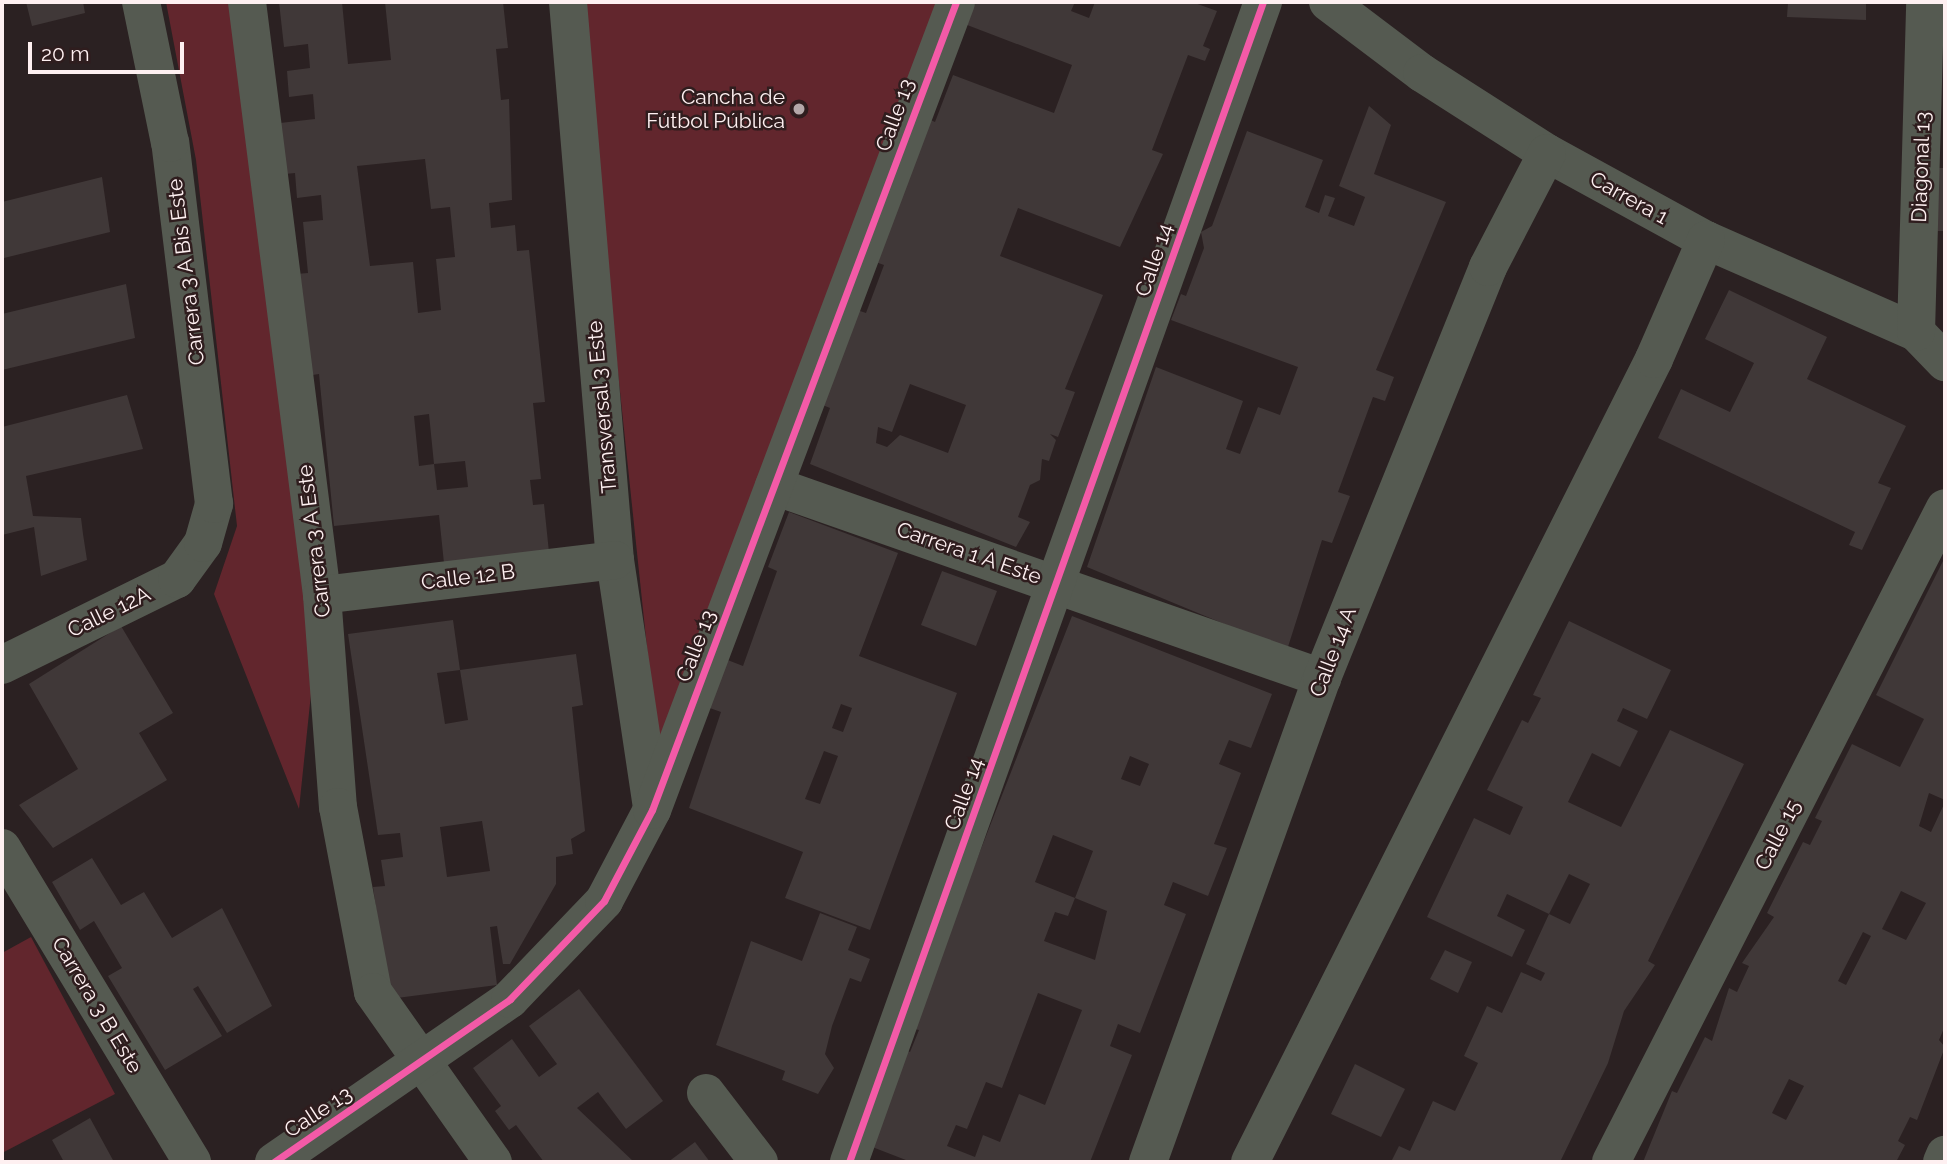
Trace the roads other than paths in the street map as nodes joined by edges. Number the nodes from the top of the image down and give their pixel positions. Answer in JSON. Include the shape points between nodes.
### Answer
{"nodes":[{"id":1,"x":141,"y":2,"type":"edge"},
{"id":2,"x":247,"y":2,"type":"edge"},
{"id":3,"x":568,"y":2,"type":"edge"},
{"id":4,"x":956,"y":2,"type":"edge"},
{"id":5,"x":1263,"y":2,"type":"edge"},
{"id":6,"x":1328,"y":2,"type":"edge"},
{"id":7,"x":1932,"y":26,"type":"edge"},
{"id":8,"x":1547,"y":153,"type":"junction"},
{"id":9,"x":1706,"y":240,"type":"junction"},
{"id":10,"x":1916,"y":332,"type":"junction"},
{"id":11,"x":1945,"y":362,"type":"edge"},
{"id":12,"x":774,"y":486,"type":"junction"},
{"id":13,"x":1945,"y":508,"type":"edge"},
{"id":14,"x":203,"y":543,"type":"joint"},
{"id":15,"x":615,"y":560,"type":"junction"},
{"id":16,"x":1060,"y":583,"type":"junction"},
{"id":17,"x":322,"y":595,"type":"junction"},
{"id":18,"x":2,"y":665,"type":"edge"},
{"id":19,"x":1322,"y":678,"type":"junction"},
{"id":20,"x":652,"y":810,"type":"junction"},
{"id":21,"x":2,"y":848,"type":"edge"},
{"id":22,"x":423,"y":1064,"type":"junction"},
{"id":23,"x":706,"y":1093,"type":"dead end"},
{"id":24,"x":1945,"y":1155,"type":"edge"},
{"id":25,"x":192,"y":1162,"type":"edge"},
{"id":26,"x":274,"y":1162,"type":"edge"},
{"id":27,"x":493,"y":1162,"type":"edge"},
{"id":28,"x":759,"y":1162,"type":"edge"},
{"id":29,"x":849,"y":1162,"type":"edge"},
{"id":30,"x":1147,"y":1162,"type":"edge"},
{"id":31,"x":1250,"y":1162,"type":"edge"},
{"id":32,"x":1611,"y":1162,"type":"edge"},
{"id":33,"x":1942,"y":1162,"type":"edge"}],
"edges":[{"from":1,"to":14,"type":"street","name":"Carrera 3 A Bis Este","via":[[170,143],[212,490]]},
{"from":2,"to":17,"type":"street","name":"Carrera 3 A Este"},
{"from":3,"to":15,"type":"street","name":"Transversal 3 Este"},
{"from":4,"to":12,"type":"street","name":"Calle 13"},
{"from":5,"to":16,"type":"street","name":"Calle 14"},
{"from":6,"to":8,"type":"street","name":"Carrera 1","via":[[1422,73]]},
{"from":7,"to":10,"type":"street","name":"Diagonal 13"},
{"from":8,"to":9,"type":"street","name":"Carrera 1"},
{"from":8,"to":19,"type":"street","name":"Calle 14 A","via":[[1488,267]]},
{"from":9,"to":10,"type":"street","name":"Carrera 1"},
{"from":9,"to":31,"type":"street","via":[[1654,359]]},
{"from":10,"to":11,"type":"street","name":"Carrera 1"},
{"from":12,"to":16,"type":"street","name":"Carrera 1 A Este"},
{"from":12,"to":20,"type":"street","name":"Calle 13"},
{"from":13,"to":32,"type":"street","name":"Calle 15"},
{"from":14,"to":18,"type":"street","name":"Calle 12A","via":[[177,579]]},
{"from":15,"to":17,"type":"street","name":"Calle 12 B"},
{"from":15,"to":20,"type":"street","name":"Transversal 3 Este"},
{"from":16,"to":19,"type":"street","name":"Carrera 1 A Este"},
{"from":16,"to":29,"type":"street","name":"Calle 14"},
{"from":17,"to":22,"type":"street","name":"Carrera 3 A Este","via":[[338,807],[373,992]]},
{"from":19,"to":30,"type":"street","name":"Calle 14 A"},
{"from":20,"to":22,"type":"street","name":"Calle 13","via":[[604,901],[510,999]]},
{"from":21,"to":25,"type":"street","name":"Carrera 3 B Este"},
{"from":22,"to":26,"type":"street","name":"Calle 13"},
{"from":22,"to":27,"type":"street","name":"Carrera 3 A Este"},
{"from":23,"to":28,"type":"street"},
{"from":24,"to":33,"type":"street"}]}
